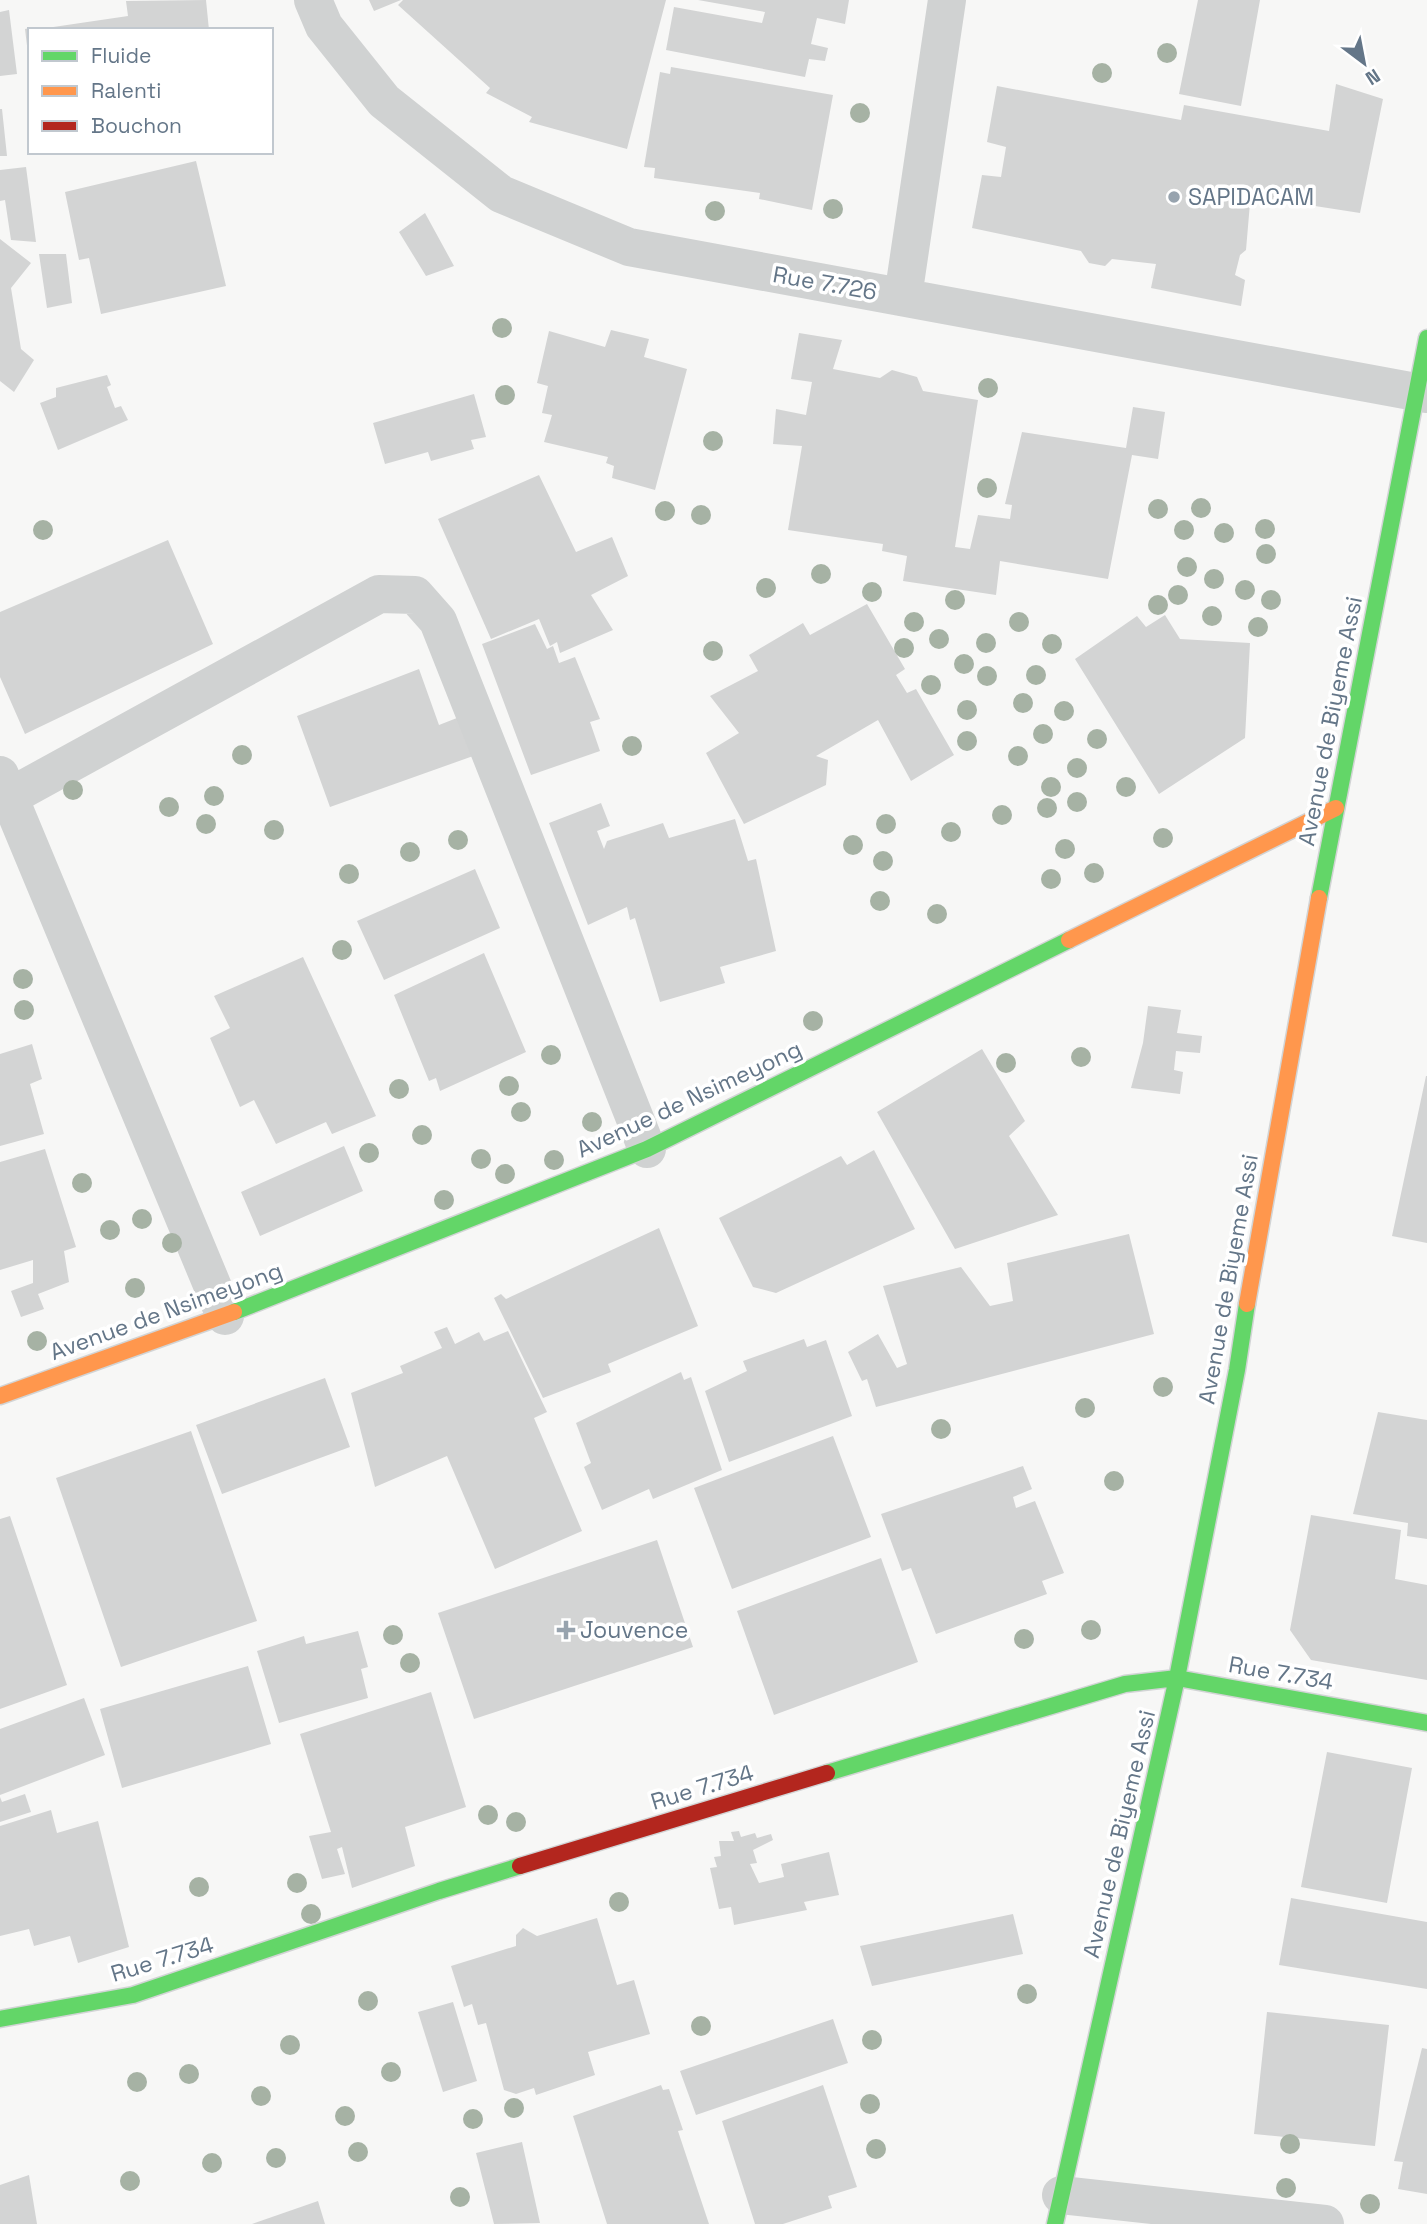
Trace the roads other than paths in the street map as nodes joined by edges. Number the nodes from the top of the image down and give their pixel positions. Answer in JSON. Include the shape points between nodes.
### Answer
{"nodes":[{"id":1,"x":313,"y":0,"type":"edge"},
{"id":2,"x":947,"y":0,"type":"edge"},
{"id":3,"x":902,"y":297,"type":"junction"},
{"id":4,"x":1427,"y":338,"type":"edge"},
{"id":5,"x":1422,"y":393,"type":"edge"},
{"id":6,"x":5,"y":786,"type":"edge"},
{"id":7,"x":1336,"y":808,"type":"junction"},
{"id":8,"x":647,"y":1149,"type":"junction"},
{"id":9,"x":225,"y":1316,"type":"junction"},
{"id":10,"x":0,"y":1396,"type":"edge"},
{"id":11,"x":1177,"y":1678,"type":"junction"},
{"id":12,"x":1427,"y":1723,"type":"edge"},
{"id":13,"x":0,"y":2019,"type":"edge"},
{"id":14,"x":1058,"y":2209,"type":"edge"},
{"id":15,"x":1325,"y":2224,"type":"edge"}],
"edges":[{"from":1,"to":3,"type":"street","name":"Rue 7.726","via":[[324,26],[384,101],[501,194],[629,247]]},
{"from":2,"to":3,"type":"street"},
{"from":3,"to":5,"type":"street","name":"Rue 7.726"},
{"from":4,"to":5,"type":"main road","name":"Avenue de Biyeme Assi"},
{"from":5,"to":7,"type":"main road","name":"Avenue de Biyeme Assi"},
{"from":6,"to":8,"type":"street","via":[[379,594],[415,595],[438,621]]},
{"from":6,"to":9,"type":"street"},
{"from":7,"to":8,"type":"main road","name":"Avenue de Nsimeyong"},
{"from":7,"to":11,"type":"main road","name":"Avenue de Biyeme Assi","via":[[1237,1370]]},
{"from":8,"to":9,"type":"main road","name":"Avenue de Nsimeyong"},
{"from":9,"to":10,"type":"main road","name":"Avenue de Nsimeyong"},
{"from":11,"to":12,"type":"main road","name":"Rue 7.734"},
{"from":11,"to":13,"type":"main road","name":"Rue 7.734","via":[[1125,1684],[976,1727],[439,1891],[133,1995]]},
{"from":11,"to":14,"type":"main road","name":"Avenue de Biyeme Assi"},
{"from":14,"to":15,"type":"street"}]}
